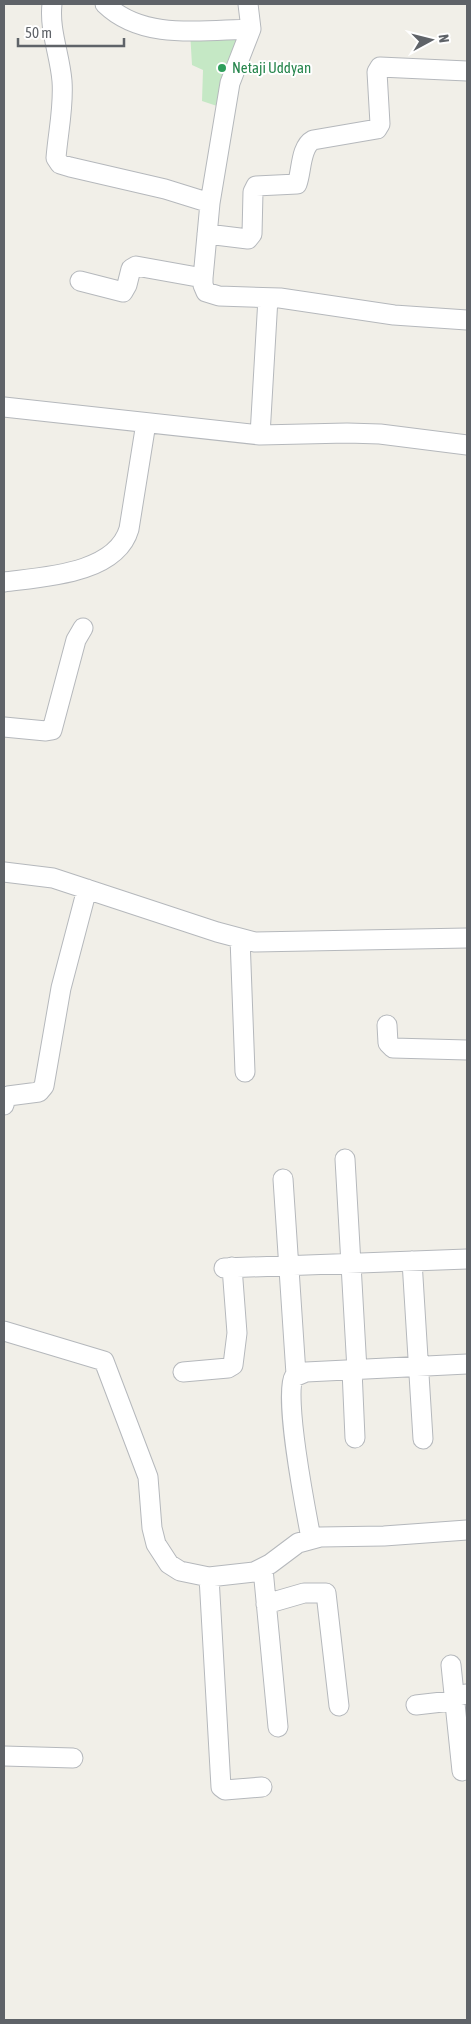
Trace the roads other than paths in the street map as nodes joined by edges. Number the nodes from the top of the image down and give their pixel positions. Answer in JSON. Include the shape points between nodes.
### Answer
{"nodes":[{"id":1,"x":52,"y":4,"type":"edge"},
{"id":2,"x":105,"y":4,"type":"edge"},
{"id":3,"x":248,"y":4,"type":"edge"},
{"id":4,"x":251,"y":29,"type":"junction"},
{"id":5,"x":467,"y":71,"type":"edge"},
{"id":6,"x":210,"y":203,"type":"junction"},
{"id":7,"x":207,"y":234,"type":"junction"},
{"id":8,"x":203,"y":278,"type":"junction"},
{"id":9,"x":80,"y":280,"type":"dead end"},
{"id":10,"x":268,"y":298,"type":"junction"},
{"id":11,"x":467,"y":320,"type":"edge"},
{"id":12,"x":4,"y":408,"type":"edge"},
{"id":13,"x":146,"y":423,"type":"junction"},
{"id":14,"x":260,"y":435,"type":"junction"},
{"id":15,"x":467,"y":445,"type":"edge"},
{"id":16,"x":4,"y":582,"type":"edge"},
{"id":17,"x":83,"y":628,"type":"dead end"},
{"id":18,"x":4,"y":727,"type":"edge"},
{"id":19,"x":4,"y":872,"type":"edge"},
{"id":20,"x":87,"y":889,"type":"junction"},
{"id":21,"x":240,"y":938,"type":"junction"},
{"id":22,"x":467,"y":938,"type":"edge"},
{"id":23,"x":387,"y":1025,"type":"dead end"},
{"id":24,"x":467,"y":1050,"type":"edge"},
{"id":25,"x":245,"y":1072,"type":"dead end"},
{"id":26,"x":4,"y":1105,"type":"edge"},
{"id":27,"x":346,"y":1159,"type":"dead end"},
{"id":28,"x":283,"y":1179,"type":"dead end"},
{"id":29,"x":467,"y":1259,"type":"edge"},
{"id":30,"x":412,"y":1261,"type":"junction"},
{"id":31,"x":352,"y":1263,"type":"junction"},
{"id":32,"x":289,"y":1266,"type":"junction"},
{"id":33,"x":4,"y":1331,"type":"edge"},
{"id":34,"x":467,"y":1364,"type":"edge"},
{"id":35,"x":419,"y":1367,"type":"junction"},
{"id":36,"x":354,"y":1370,"type":"junction"},
{"id":37,"x":183,"y":1372,"type":"dead end"},
{"id":38,"x":296,"y":1374,"type":"junction"},
{"id":39,"x":355,"y":1438,"type":"dead end"},
{"id":40,"x":423,"y":1439,"type":"dead end"},
{"id":41,"x":467,"y":1530,"type":"edge"},
{"id":42,"x":311,"y":1538,"type":"junction"},
{"id":43,"x":263,"y":1568,"type":"junction"},
{"id":44,"x":209,"y":1577,"type":"junction"},
{"id":45,"x":266,"y":1604,"type":"junction"},
{"id":46,"x":451,"y":1665,"type":"dead end"},
{"id":47,"x":461,"y":1696,"type":"edge"},
{"id":48,"x":416,"y":1705,"type":"dead end"},
{"id":49,"x":339,"y":1706,"type":"dead end"},
{"id":50,"x":278,"y":1727,"type":"dead end"},
{"id":51,"x":4,"y":1756,"type":"edge"},
{"id":52,"x":73,"y":1758,"type":"dead end"},
{"id":53,"x":462,"y":1771,"type":"dead end"},
{"id":54,"x":262,"y":1787,"type":"dead end"}],
"edges":[{"from":1,"to":6,"type":"street","via":[[62,80],[62,116],[56,158],[60,164]]},
{"from":2,"to":4,"type":"street","via":[[123,17],[154,29]]},
{"from":3,"to":4,"type":"street"},
{"from":4,"to":6,"type":"street","via":[[230,82]]},
{"from":5,"to":7,"type":"street","via":[[380,67],[377,72],[380,124],[377,129],[313,140],[305,149],[298,184],[256,186],[252,234],[248,239]]},
{"from":6,"to":7,"type":"street"},
{"from":7,"to":8,"type":"street"},
{"from":8,"to":9,"type":"street","via":[[136,266],[131,269],[123,292]]},
{"from":8,"to":10,"type":"street","via":[[204,289],[209,294]]},
{"from":10,"to":11,"type":"street","via":[[394,316]]},
{"from":10,"to":14,"type":"street"},
{"from":12,"to":13,"type":"street"},
{"from":13,"to":14,"type":"street"},
{"from":13,"to":16,"type":"street","via":[[129,529],[120,548],[80,569]]},
{"from":14,"to":15,"type":"street","via":[[355,433]]},
{"from":17,"to":18,"type":"street","via":[[76,640],[52,730]]},
{"from":19,"to":20,"type":"street","via":[[53,878]]},
{"from":20,"to":21,"type":"street"},
{"from":20,"to":26,"type":"street","via":[[61,988],[44,1086],[39,1092],[8,1096]]},
{"from":21,"to":22,"type":"street","via":[[267,943]]},
{"from":21,"to":25,"type":"street"},
{"from":23,"to":24,"type":"street","via":[[388,1043],[393,1048]]},
{"from":27,"to":31,"type":"street"},
{"from":28,"to":32,"type":"street"},
{"from":29,"to":30,"type":"street"},
{"from":30,"to":31,"type":"street"},
{"from":30,"to":35,"type":"street"},
{"from":31,"to":32,"type":"street"},
{"from":31,"to":36,"type":"street"},
{"from":32,"to":37,"type":"street","via":[[228,1267],[237,1333],[234,1365]]},
{"from":32,"to":38,"type":"street"},
{"from":33,"to":44,"type":"street","via":[[104,1361],[148,1477],[156,1544],[170,1564],[180,1570]]},
{"from":34,"to":35,"type":"street"},
{"from":35,"to":36,"type":"street"},
{"from":35,"to":40,"type":"street"},
{"from":36,"to":38,"type":"street"},
{"from":36,"to":39,"type":"street"},
{"from":38,"to":42,"type":"street","via":[[290,1385],[293,1421]]},
{"from":41,"to":42,"type":"street"},
{"from":42,"to":43,"type":"street","via":[[298,1543]]},
{"from":43,"to":44,"type":"street"},
{"from":43,"to":45,"type":"street"},
{"from":44,"to":54,"type":"street","via":[[221,1787],[225,1790]]},
{"from":45,"to":49,"type":"street","via":[[304,1593],[326,1592]]},
{"from":45,"to":50,"type":"street"},
{"from":46,"to":47,"type":"street"},
{"from":47,"to":48,"type":"street","via":[[451,1701]]},
{"from":47,"to":53,"type":"street"},
{"from":51,"to":52,"type":"street"}]}
